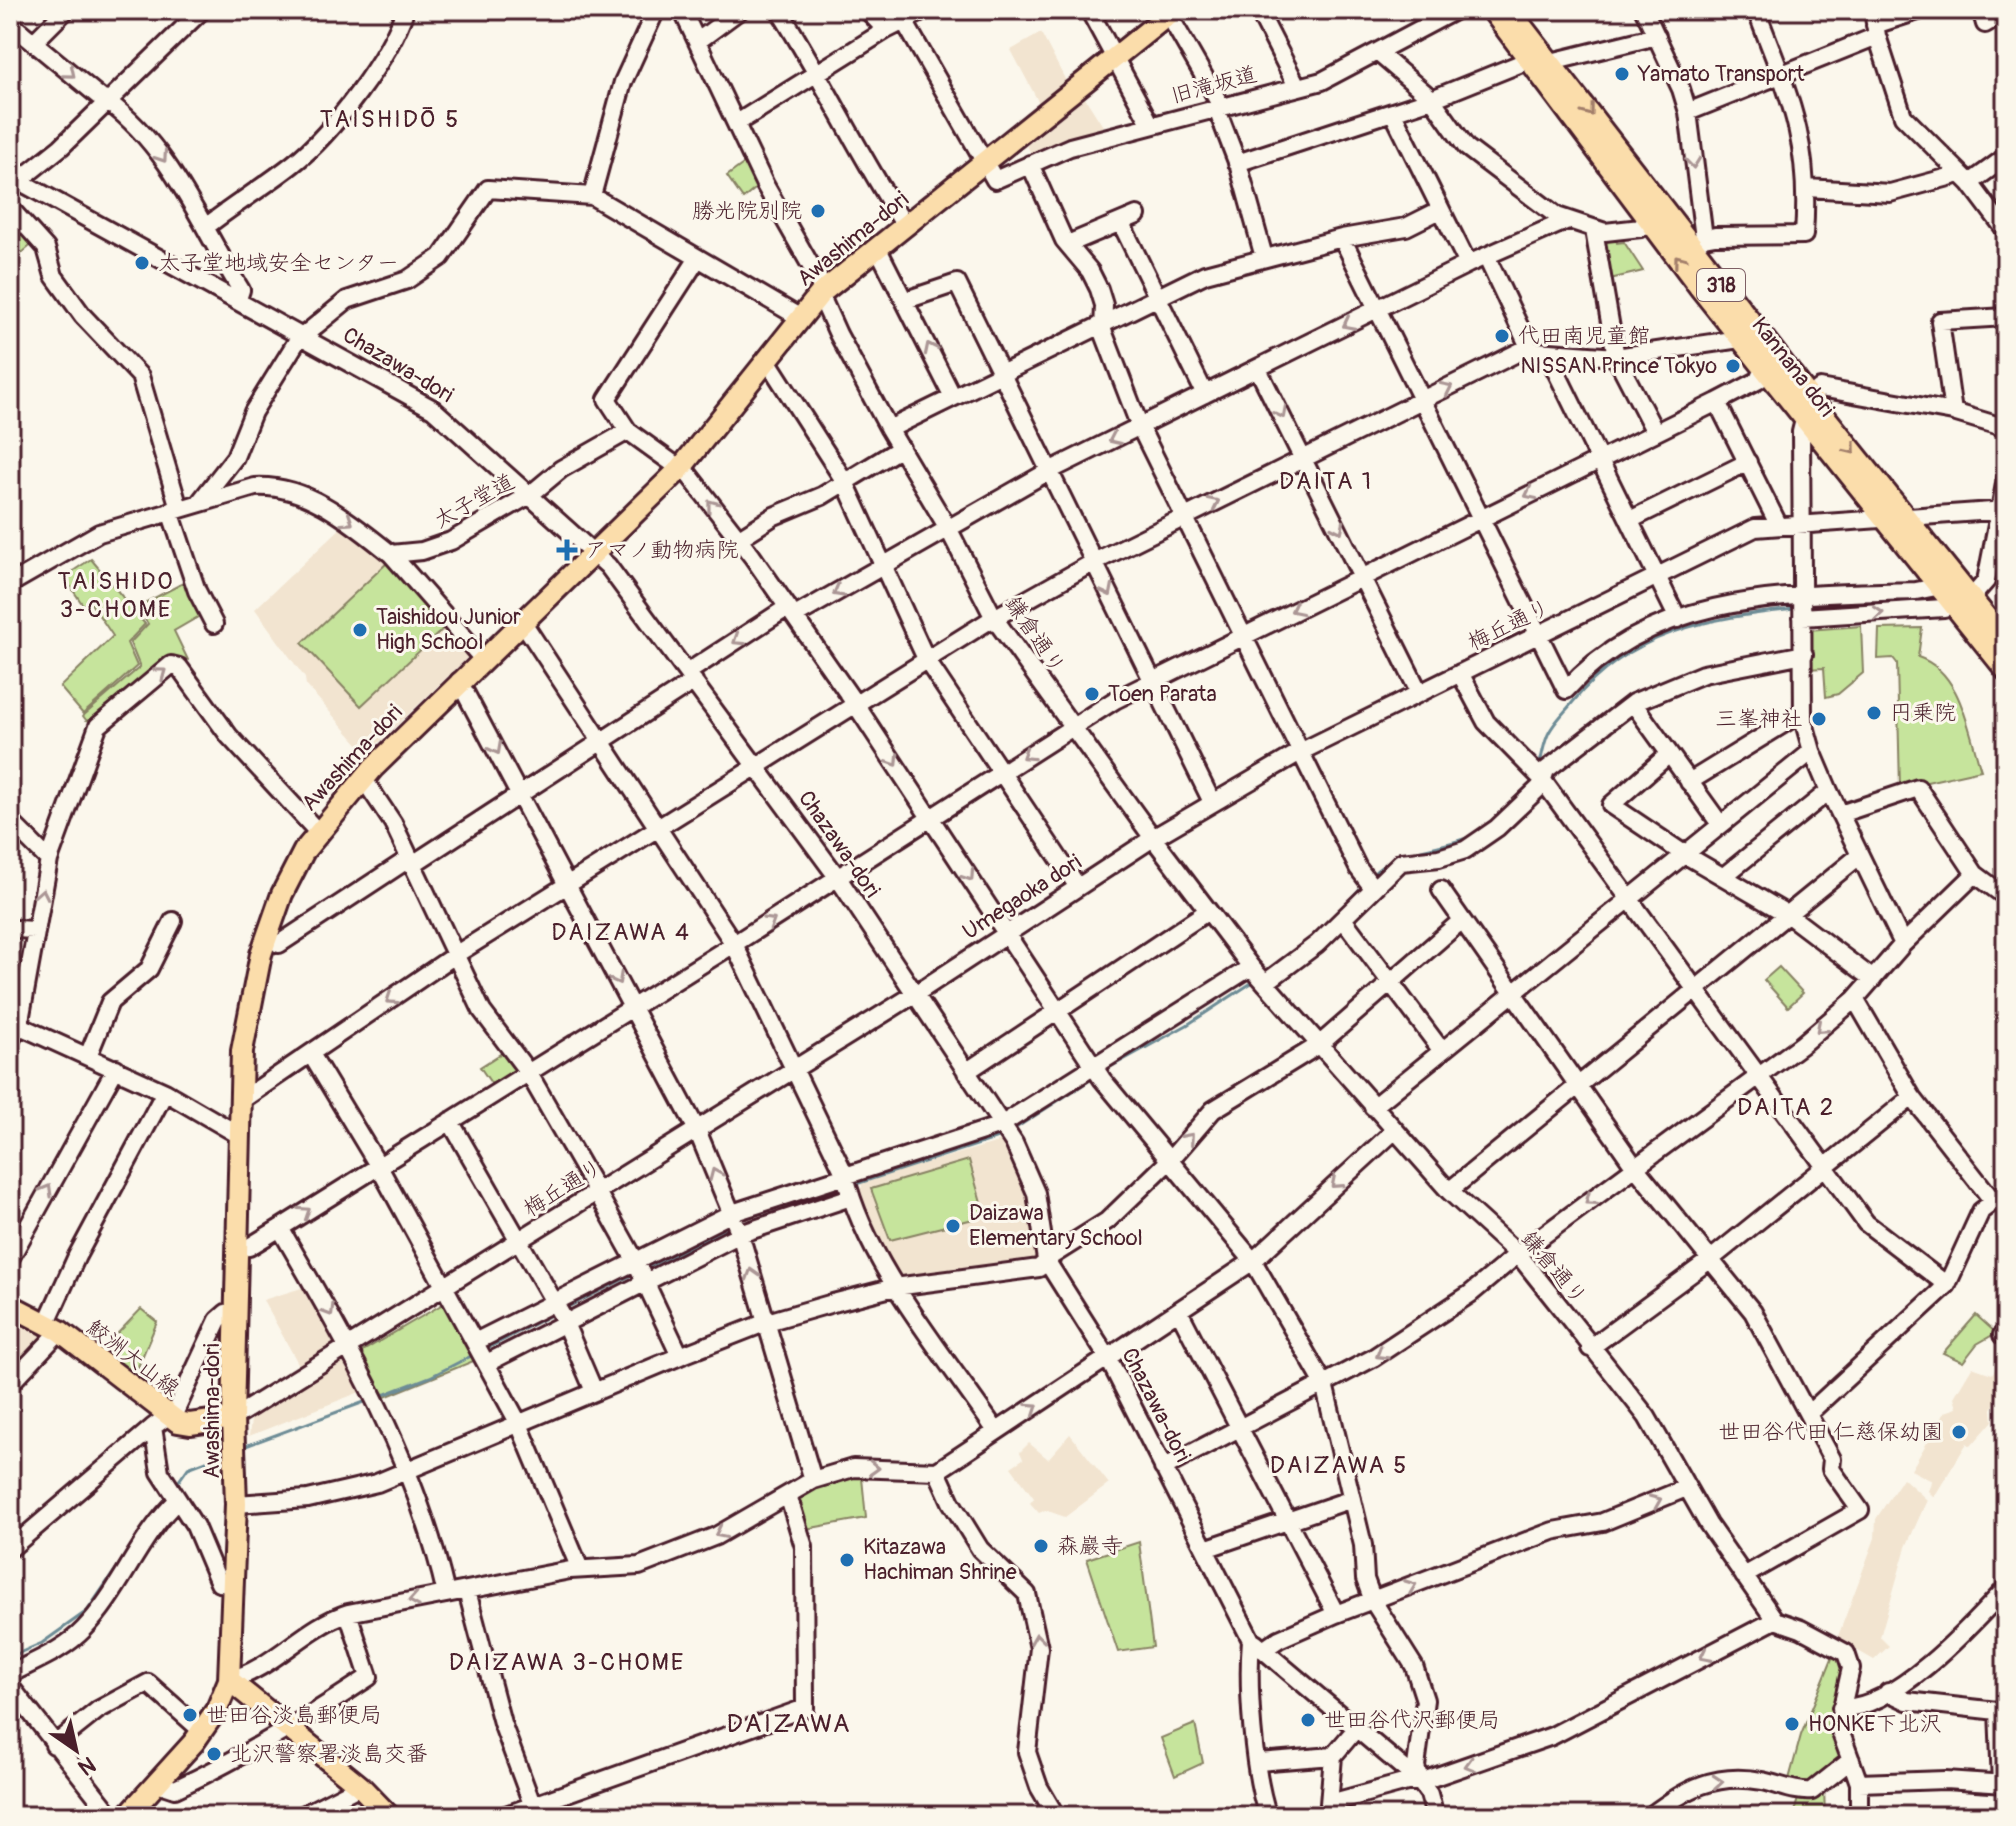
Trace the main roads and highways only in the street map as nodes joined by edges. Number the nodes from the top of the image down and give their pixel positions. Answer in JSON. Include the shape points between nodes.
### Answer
{"nodes":[{"id":1,"x":1479,"y":10,"type":"edge"},
{"id":2,"x":1492,"y":10,"type":"edge"},
{"id":3,"x":1509,"y":10,"type":"edge"},
{"id":4,"x":1520,"y":10,"type":"edge"},
{"id":5,"x":1169,"y":12,"type":"edge"},
{"id":6,"x":1541,"y":57,"type":"junction"},
{"id":7,"x":1895,"y":517,"type":"junction"},
{"id":8,"x":1955,"y":596,"type":"junction"},
{"id":9,"x":2005,"y":641,"type":"edge"},
{"id":10,"x":2006,"y":670,"type":"edge"},
{"id":11,"x":10,"y":1305,"type":"edge"},
{"id":12,"x":233,"y":1418,"type":"junction"},
{"id":13,"x":229,"y":1680,"type":"junction"},
{"id":14,"x":136,"y":1812,"type":"edge"},
{"id":15,"x":389,"y":1816,"type":"edge"}],
"edges":[{"from":1,"to":6,"type":"main road","via":[[1503,39]]},
{"from":2,"to":6,"type":"main road","name":"Kannana dori","number":"318"},
{"from":3,"to":6,"type":"main road","name":"Kannana dori","number":"318"},
{"from":4,"to":6,"type":"main road"},
{"from":5,"to":12,"type":"main road","name":"Awashima-dori","via":[[820,294],[680,469],[482,658],[317,831],[282,894],[261,954],[242,1051]]},
{"from":6,"to":7,"type":"main road","name":"Kannana dori","number":"318","one_way":true,"via":[[1698,242]]},
{"from":7,"to":6,"type":"main road","name":"Kannana dori","number":"318","one_way":true,"via":[[1804,420],[1740,339],[1647,217]]},
{"from":7,"to":8,"type":"main road","name":"Kannana dori","number":"318"},
{"from":7,"to":8,"type":"main road","name":"Kannana dori","number":"318"},
{"from":8,"to":9,"type":"main road","name":"Kannana dori","number":"318"},
{"from":8,"to":10,"type":"main road","name":"Kannana dori","number":"318"},
{"from":11,"to":12,"type":"main road","name":"鮫洲大山線","via":[[54,1326],[162,1422]]},
{"from":12,"to":13,"type":"main road","name":"Awashima-dori","via":[[236,1504]]},
{"from":13,"to":14,"type":"main road","name":"Awashima-dori","via":[[202,1731]]},
{"from":13,"to":15,"type":"main road","via":[[360,1786]]}]}
